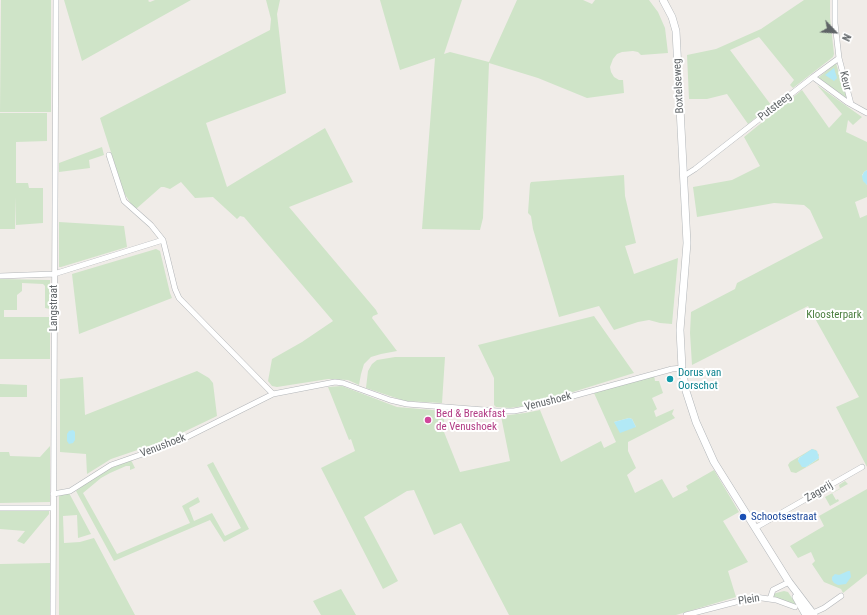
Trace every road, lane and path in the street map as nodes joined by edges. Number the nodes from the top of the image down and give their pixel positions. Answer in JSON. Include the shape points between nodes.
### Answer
{"nodes":[{"id":1,"x":56,"y":0,"type":"edge"},
{"id":2,"x":663,"y":0,"type":"edge"},
{"id":3,"x":835,"y":0,"type":"edge"},
{"id":4,"x":839,"y":58,"type":"junction"},
{"id":5,"x":813,"y":77,"type":"junction"},
{"id":6,"x":851,"y":104,"type":"junction"},
{"id":7,"x":867,"y":113,"type":"edge"},
{"id":8,"x":109,"y":154,"type":"dead end"},
{"id":9,"x":684,"y":176,"type":"junction"},
{"id":10,"x":162,"y":240,"type":"junction"},
{"id":11,"x":54,"y":274,"type":"junction"},
{"id":12,"x":0,"y":276,"type":"edge"},
{"id":13,"x":682,"y":368,"type":"junction"},
{"id":14,"x":273,"y":394,"type":"junction"},
{"id":15,"x":862,"y":466,"type":"dead end"},
{"id":16,"x":53,"y":494,"type":"junction"},
{"id":17,"x":0,"y":508,"type":"edge"},
{"id":18,"x":52,"y":508,"type":"junction"},
{"id":19,"x":755,"y":528,"type":"junction"},
{"id":20,"x":791,"y":584,"type":"junction"},
{"id":21,"x":841,"y":596,"type":"dead end"},
{"id":22,"x":770,"y":599,"type":"junction"},
{"id":23,"x":795,"y":607,"type":"dead end"},
{"id":24,"x":705,"y":612,"type":"edge"},
{"id":25,"x":809,"y":614,"type":"edge"},
{"id":26,"x":53,"y":615,"type":"edge"},
{"id":27,"x":686,"y":615,"type":"edge"}],
"edges":[{"from":1,"to":11,"type":"street","name":"Langstraat"},
{"from":2,"to":9,"type":"main road","name":"Boxtelseweg","via":[[676,31]]},
{"from":3,"to":4,"type":"street","name":"Keur"},
{"from":4,"to":5,"type":"street","name":"Keur"},
{"from":4,"to":6,"type":"street","name":"Keur"},
{"from":5,"to":6,"type":"street"},
{"from":5,"to":9,"type":"street","name":"Putsteeg"},
{"from":6,"to":7,"type":"street"},
{"from":8,"to":10,"type":"street","via":[[124,201],[151,225]]},
{"from":9,"to":13,"type":"main road","via":[[687,243],[680,330]]},
{"from":10,"to":11,"type":"street"},
{"from":10,"to":14,"type":"street","via":[[179,298]]},
{"from":11,"to":12,"type":"street"},
{"from":11,"to":16,"type":"street","name":"Langstraat"},
{"from":13,"to":14,"type":"street","name":"Venushoek","via":[[514,411],[407,404],[335,382]]},
{"from":13,"to":19,"type":"main road","via":[[690,405],[701,435],[714,462]]},
{"from":14,"to":16,"type":"street","name":"Venushoek","via":[[177,442],[110,465],[70,491]]},
{"from":15,"to":19,"type":"street","name":"Zagerij"},
{"from":16,"to":18,"type":"street","name":"Langstraat"},
{"from":17,"to":18,"type":"street"},
{"from":18,"to":26,"type":"street","name":"Langstraat"},
{"from":19,"to":20,"type":"main road"},
{"from":20,"to":22,"type":"street","name":"Plein","via":[[773,590]]},
{"from":20,"to":25,"type":"main road"},
{"from":21,"to":25,"type":"street"},
{"from":22,"to":23,"type":"street","name":"Plein"},
{"from":22,"to":24,"type":"street","name":"Plein","via":[[755,597]]},
{"from":24,"to":27,"type":"street","name":"Plein"}]}
